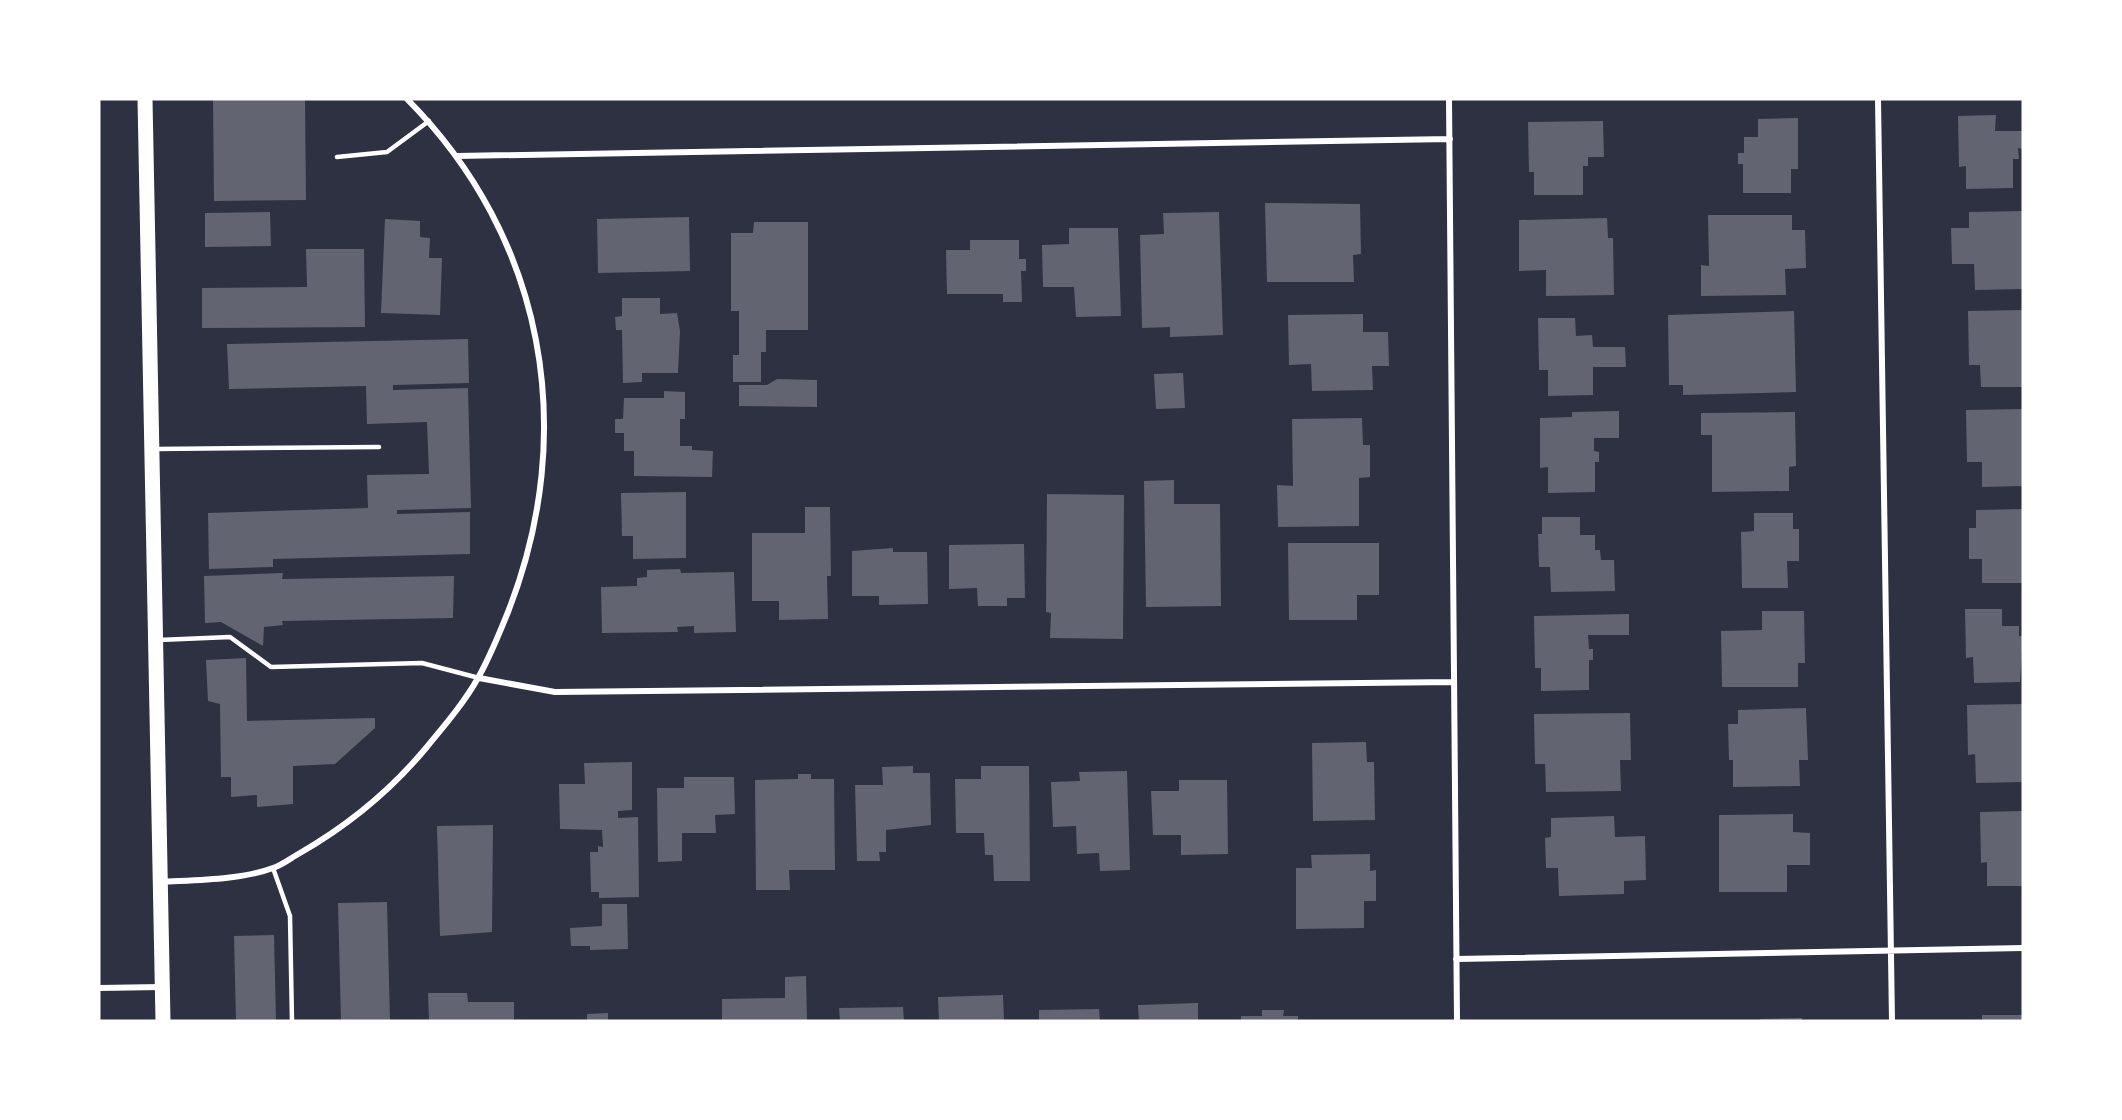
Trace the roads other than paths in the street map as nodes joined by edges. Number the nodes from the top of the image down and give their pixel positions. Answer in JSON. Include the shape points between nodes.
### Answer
{"nodes":[{"id":1,"x":145,"y":99,"type":"edge"},
{"id":2,"x":406,"y":99,"type":"edge"},
{"id":3,"x":1449,"y":99,"type":"edge"},
{"id":4,"x":1878,"y":99,"type":"edge"},
{"id":5,"x":429,"y":121,"type":"junction"},
{"id":6,"x":1450,"y":139,"type":"junction"},
{"id":7,"x":457,"y":156,"type":"junction"},
{"id":8,"x":337,"y":157,"type":"dead end"},
{"id":9,"x":379,"y":447,"type":"dead end"},
{"id":10,"x":153,"y":449,"type":"junction"},
{"id":11,"x":157,"y":640,"type":"junction"},
{"id":12,"x":479,"y":678,"type":"junction"},
{"id":13,"x":1454,"y":682,"type":"junction"},
{"id":14,"x":273,"y":868,"type":"junction"},
{"id":15,"x":161,"y":882,"type":"junction"},
{"id":16,"x":2023,"y":948,"type":"edge"},
{"id":17,"x":1890,"y":950,"type":"junction"},
{"id":18,"x":1456,"y":959,"type":"junction"},
{"id":19,"x":162,"y":987,"type":"junction"},
{"id":20,"x":99,"y":988,"type":"edge"},
{"id":21,"x":163,"y":1021,"type":"edge"},
{"id":22,"x":292,"y":1021,"type":"edge"},
{"id":23,"x":1457,"y":1021,"type":"edge"},
{"id":24,"x":1892,"y":1021,"type":"edge"}],
"edges":[{"from":1,"to":10,"type":"main road"},
{"from":2,"to":5,"type":"street"},
{"from":3,"to":6,"type":"street"},
{"from":4,"to":17,"type":"street"},
{"from":5,"to":7,"type":"street"},
{"from":5,"to":8,"type":"lane","via":[[387,152]]},
{"from":6,"to":7,"type":"street"},
{"from":6,"to":13,"type":"street"},
{"from":7,"to":12,"type":"street","via":[[485,197],[522,284],[542,373],[543,478],[534,535],[518,585]]},
{"from":9,"to":10,"type":"lane"},
{"from":10,"to":11,"type":"main road"},
{"from":11,"to":12,"type":"lane","via":[[230,637],[271,668],[422,663]]},
{"from":11,"to":15,"type":"main road"},
{"from":12,"to":13,"type":"street","via":[[555,692]]},
{"from":12,"to":14,"type":"street","via":[[430,744],[386,790],[315,844]]},
{"from":13,"to":18,"type":"street"},
{"from":14,"to":15,"type":"street"},
{"from":14,"to":22,"type":"lane","via":[[290,916]]},
{"from":15,"to":19,"type":"main road"},
{"from":16,"to":17,"type":"street"},
{"from":17,"to":18,"type":"street"},
{"from":17,"to":24,"type":"street"},
{"from":18,"to":23,"type":"street"},
{"from":19,"to":20,"type":"street"},
{"from":19,"to":21,"type":"main road"}]}
